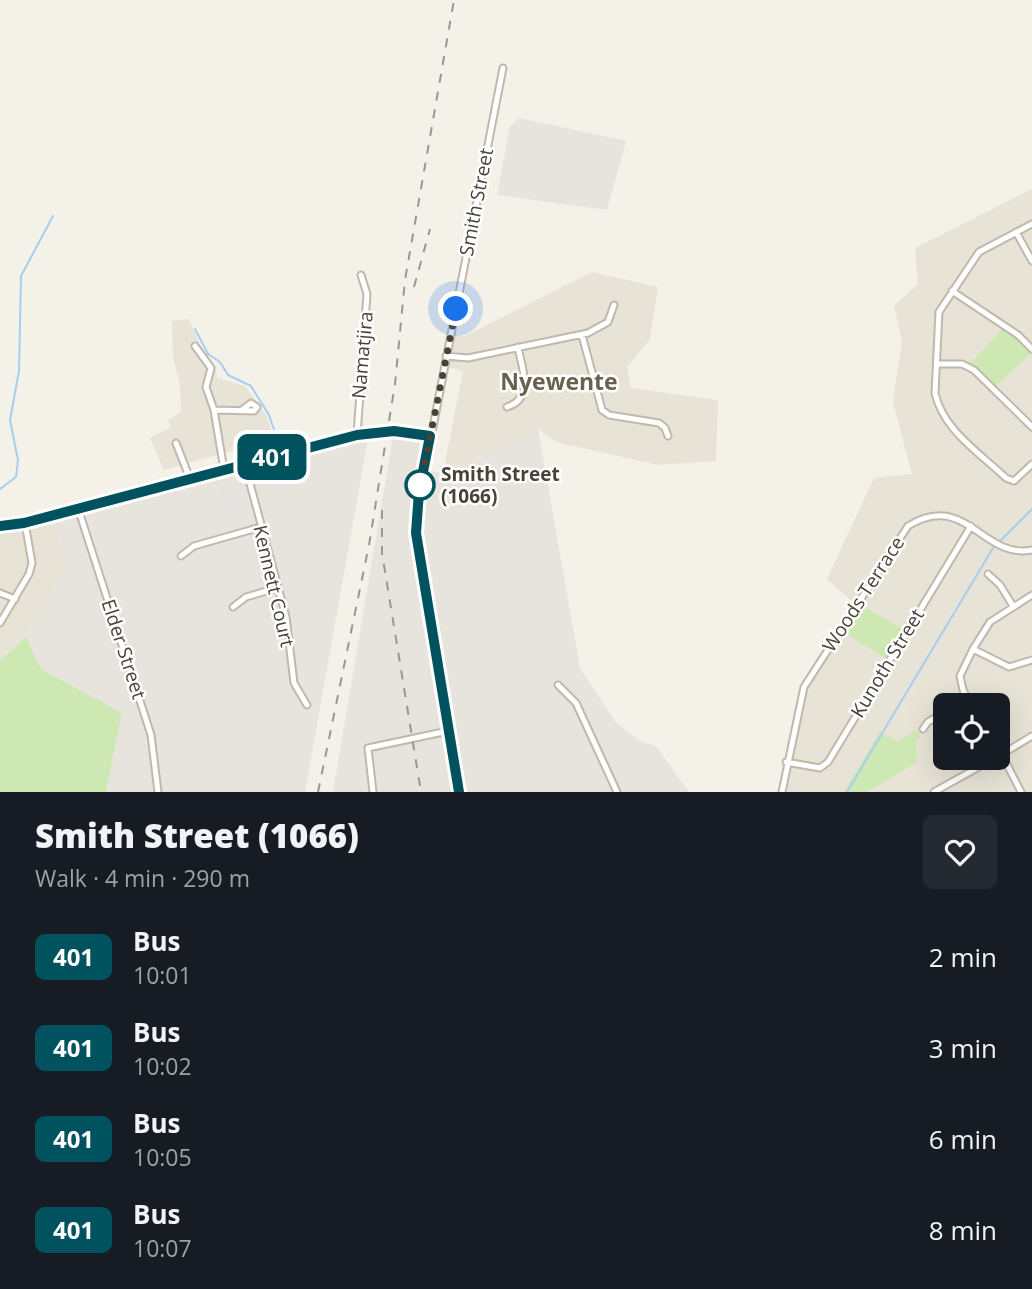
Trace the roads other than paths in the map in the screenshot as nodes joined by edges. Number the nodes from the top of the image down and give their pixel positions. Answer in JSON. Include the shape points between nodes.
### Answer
{"nodes":[{"id":1,"x":503,"y":68,"type":"dead end"},
{"id":2,"x":1032,"y":224,"type":"edge"},
{"id":3,"x":1016,"y":232,"type":"junction"},
{"id":4,"x":1032,"y":261,"type":"edge"},
{"id":5,"x":361,"y":275,"type":"dead end"},
{"id":6,"x":952,"y":291,"type":"junction"},
{"id":7,"x":614,"y":305,"type":"dead end"},
{"id":8,"x":582,"y":335,"type":"junction"},
{"id":9,"x":195,"y":346,"type":"dead end"},
{"id":10,"x":518,"y":347,"type":"junction"},
{"id":11,"x":1032,"y":349,"type":"edge"},
{"id":12,"x":446,"y":356,"type":"junction"},
{"id":13,"x":938,"y":364,"type":"junction"},
{"id":14,"x":507,"y":407,"type":"dead end"},
{"id":15,"x":243,"y":409,"type":"dead end"},
{"id":16,"x":215,"y":410,"type":"junction"},
{"id":17,"x":1032,"y":427,"type":"edge"},
{"id":18,"x":357,"y":435,"type":"junction"},
{"id":19,"x":430,"y":436,"type":"junction"},
{"id":20,"x":668,"y":436,"type":"dead end"},
{"id":21,"x":176,"y":443,"type":"dead end"},
{"id":22,"x":245,"y":464,"type":"junction"},
{"id":23,"x":1032,"y":464,"type":"edge"},
{"id":24,"x":224,"y":470,"type":"junction"},
{"id":25,"x":190,"y":479,"type":"junction"},
{"id":26,"x":78,"y":508,"type":"junction"},
{"id":27,"x":24,"y":523,"type":"junction"},
{"id":28,"x":0,"y":526,"type":"edge"},
{"id":29,"x":971,"y":526,"type":"junction"},
{"id":30,"x":261,"y":527,"type":"junction"},
{"id":31,"x":1032,"y":550,"type":"edge"},
{"id":32,"x":181,"y":556,"type":"dead end"},
{"id":33,"x":988,"y":574,"type":"dead end"},
{"id":34,"x":277,"y":588,"type":"junction"},
{"id":35,"x":0,"y":593,"type":"edge"},
{"id":36,"x":1032,"y":595,"type":"edge"},
{"id":37,"x":15,"y":599,"type":"junction"},
{"id":38,"x":1013,"y":606,"type":"junction"},
{"id":39,"x":233,"y":607,"type":"dead end"},
{"id":40,"x":0,"y":623,"type":"edge"},
{"id":41,"x":973,"y":649,"type":"junction"},
{"id":42,"x":1032,"y":660,"type":"edge"},
{"id":43,"x":558,"y":685,"type":"dead end"},
{"id":44,"x":965,"y":693,"type":"edge"},
{"id":45,"x":307,"y":705,"type":"dead end"},
{"id":46,"x":933,"y":719,"type":"edge"},
{"id":47,"x":923,"y":729,"type":"dead end"},
{"id":48,"x":448,"y":731,"type":"junction"},
{"id":49,"x":1032,"y":736,"type":"edge"},
{"id":50,"x":1010,"y":749,"type":"edge"},
{"id":51,"x":786,"y":762,"type":"junction"},
{"id":52,"x":974,"y":770,"type":"edge"},
{"id":53,"x":1007,"y":770,"type":"edge"},
{"id":54,"x":937,"y":791,"type":"edge"},
{"id":55,"x":158,"y":792,"type":"edge"},
{"id":56,"x":373,"y":792,"type":"edge"},
{"id":57,"x":459,"y":792,"type":"edge"},
{"id":58,"x":617,"y":792,"type":"edge"},
{"id":59,"x":782,"y":792,"type":"edge"},
{"id":60,"x":1021,"y":792,"type":"edge"}],
"edges":[{"from":1,"to":12,"type":"street","name":"Smith Street"},
{"from":2,"to":3,"type":"street"},
{"from":3,"to":4,"type":"street"},
{"from":3,"to":6,"type":"street","via":[[979,252]]},
{"from":5,"to":18,"type":"street","name":"Namatjira","via":[[367,301]]},
{"from":6,"to":11,"type":"street"},
{"from":6,"to":13,"type":"street","via":[[939,312]]},
{"from":7,"to":8,"type":"street","via":[[605,324]]},
{"from":8,"to":10,"type":"street"},
{"from":8,"to":20,"type":"street","via":[[602,410],[608,415],[659,423]]},
{"from":9,"to":16,"type":"street","via":[[211,368],[206,387]]},
{"from":10,"to":12,"type":"street","via":[[468,358]]},
{"from":10,"to":14,"type":"street","via":[[525,390],[521,400]]},
{"from":12,"to":19,"type":"street","name":"Smith Street"},
{"from":13,"to":17,"type":"street","via":[[974,369]]},
{"from":13,"to":23,"type":"street","via":[[938,406],[953,428],[1010,481]]},
{"from":15,"to":16,"type":"street"},
{"from":16,"to":24,"type":"street"},
{"from":18,"to":19,"type":"street","via":[[394,431]]},
{"from":18,"to":22,"type":"street"},
{"from":19,"to":48,"type":"street","name":"Smith Street","via":[[416,533]]},
{"from":21,"to":25,"type":"street"},
{"from":22,"to":24,"type":"street"},
{"from":22,"to":30,"type":"street","name":"Kennett Court"},
{"from":24,"to":25,"type":"street"},
{"from":25,"to":26,"type":"street"},
{"from":26,"to":27,"type":"street"},
{"from":26,"to":55,"type":"street","name":"Elder Street","via":[[151,735]]},
{"from":27,"to":28,"type":"street"},
{"from":27,"to":37,"type":"street","via":[[32,564]]},
{"from":29,"to":31,"type":"street","name":"Woods Terrace","via":[[1003,545],[1023,552]]},
{"from":29,"to":51,"type":"street","name":"Kunoth Street","via":[[825,765]]},
{"from":29,"to":51,"type":"street","name":"Woods Terrace","via":[[939,514],[923,517],[901,533],[804,687]]},
{"from":30,"to":32,"type":"street","via":[[194,546]]},
{"from":30,"to":34,"type":"street","name":"Kennett Court"},
{"from":33,"to":38,"type":"street"},
{"from":34,"to":39,"type":"street","via":[[246,597]]},
{"from":34,"to":45,"type":"street","name":"Kennett Court","via":[[295,683]]},
{"from":35,"to":37,"type":"street"},
{"from":36,"to":38,"type":"street"},
{"from":37,"to":40,"type":"street"},
{"from":38,"to":41,"type":"street","via":[[990,622]]},
{"from":41,"to":42,"type":"street","via":[[1009,667]]},
{"from":41,"to":44,"type":"street","via":[[960,676]]},
{"from":43,"to":58,"type":"street","via":[[576,702]]},
{"from":46,"to":47,"type":"street"},
{"from":48,"to":56,"type":"street","via":[[368,748]]},
{"from":48,"to":57,"type":"street","name":"Smith Street"},
{"from":49,"to":50,"type":"street"},
{"from":51,"to":59,"type":"street","name":"Woods Terrace"},
{"from":52,"to":54,"type":"street"},
{"from":53,"to":60,"type":"street"}]}
